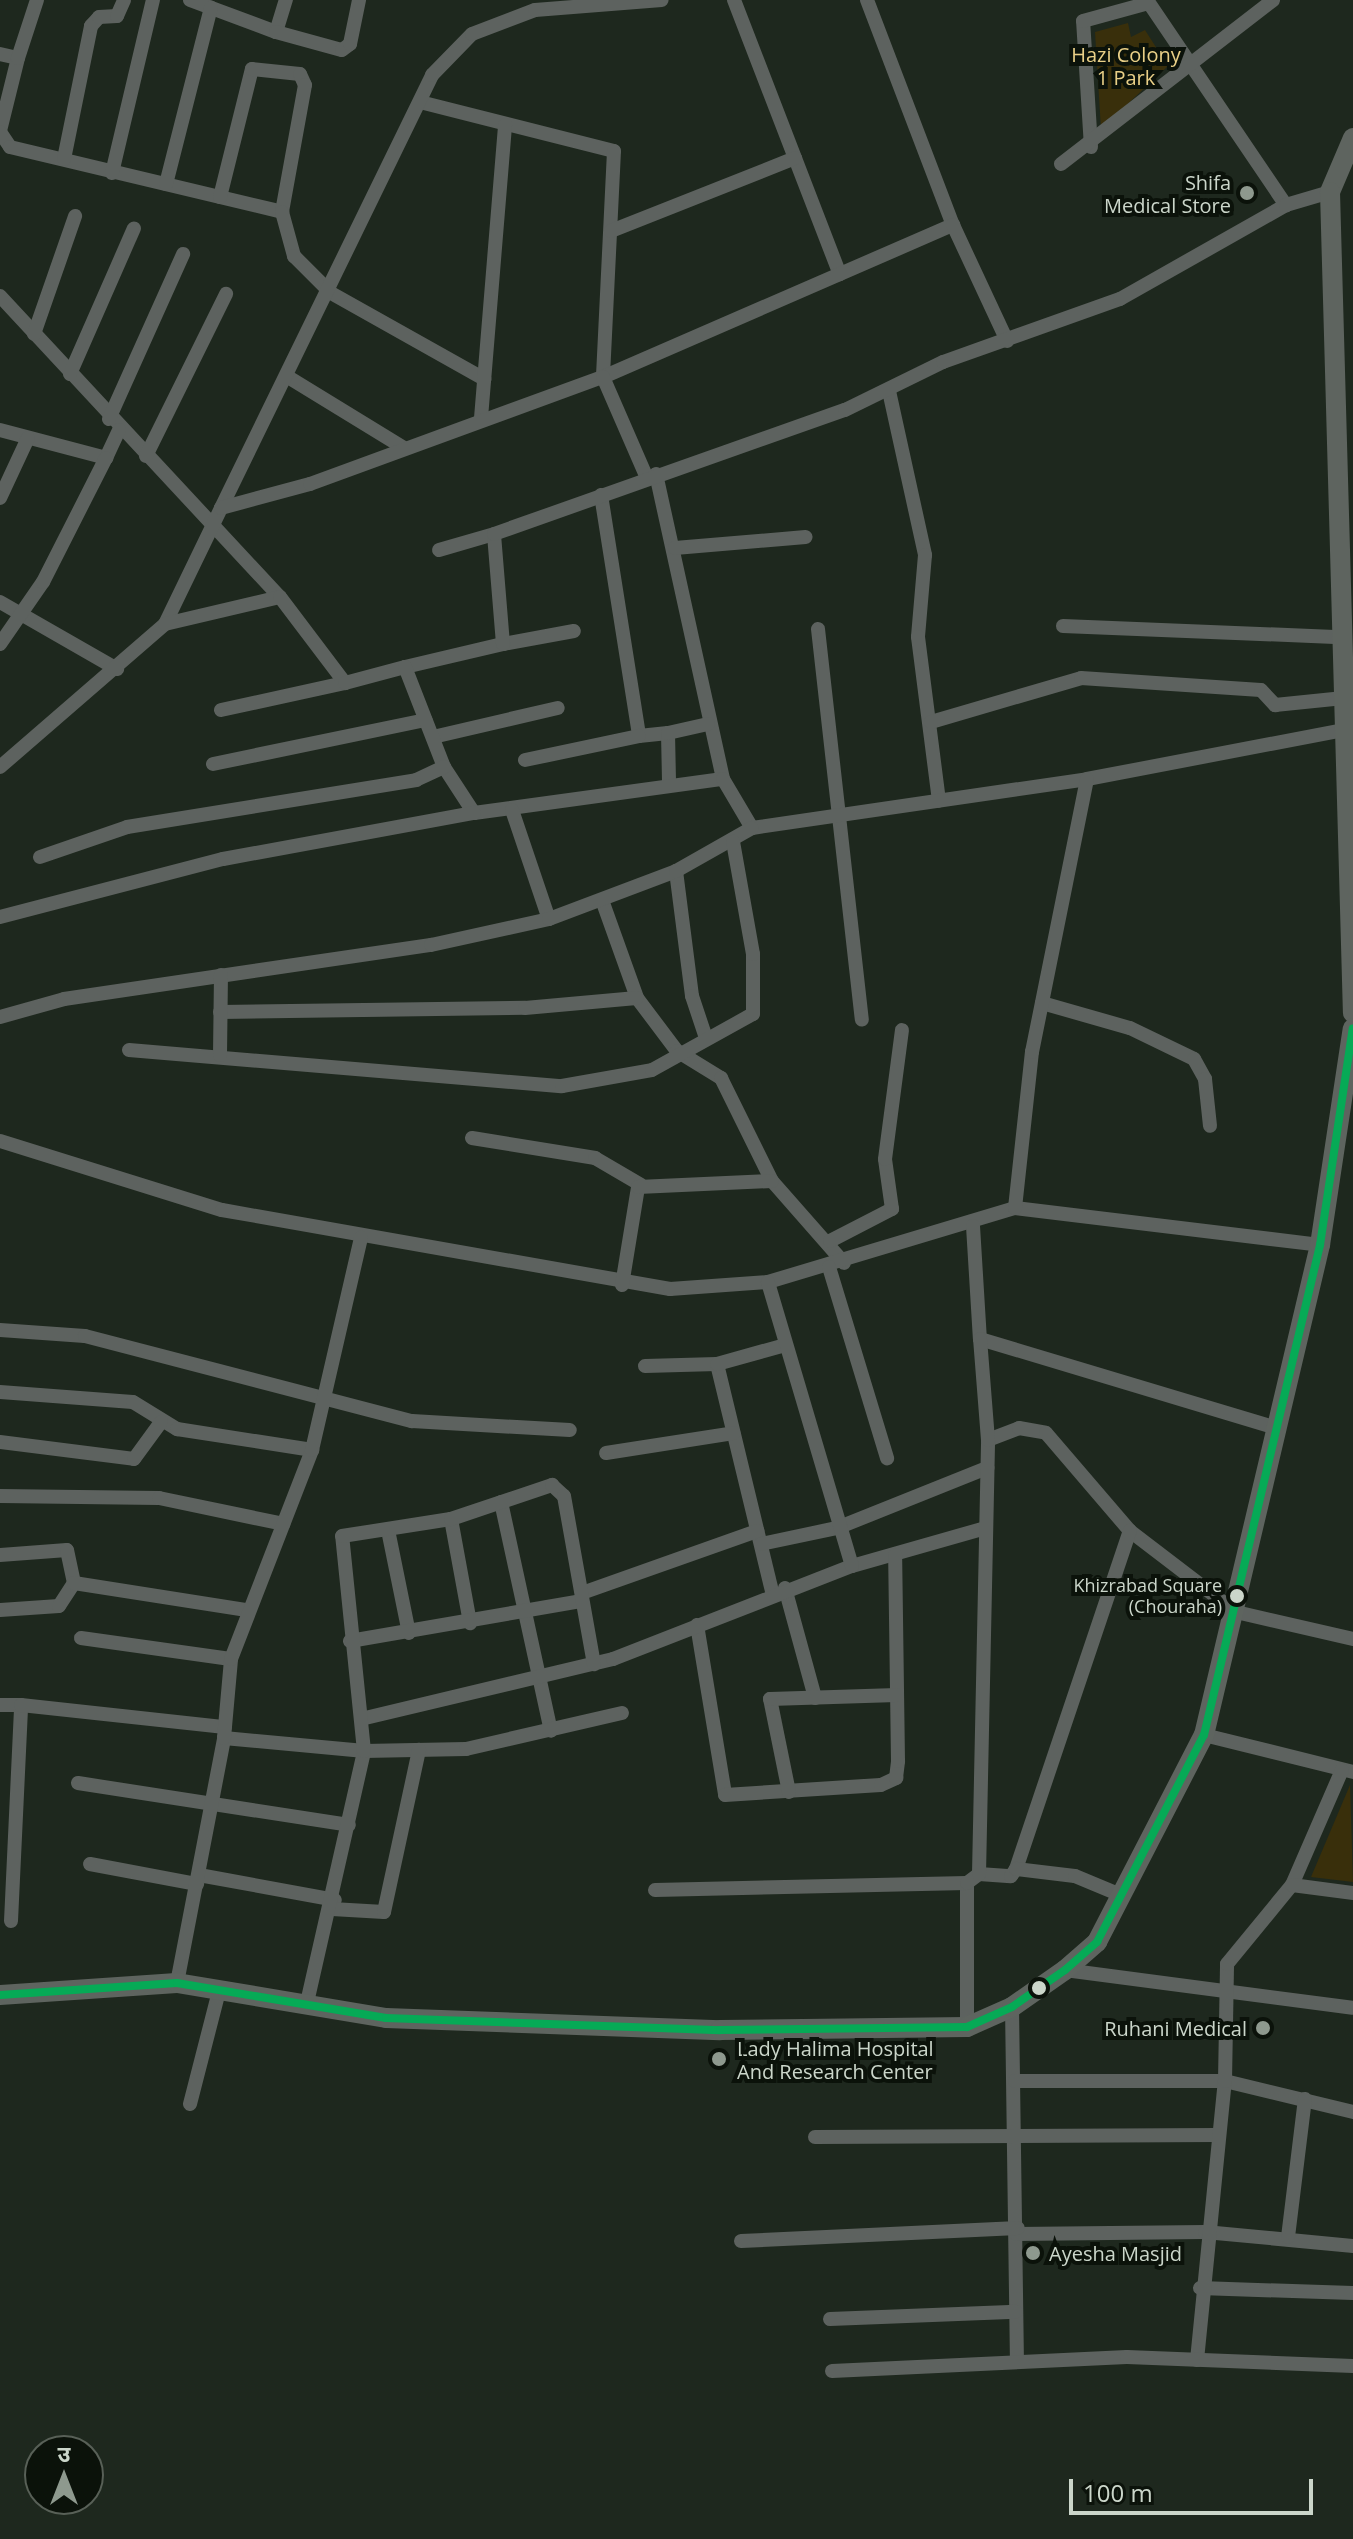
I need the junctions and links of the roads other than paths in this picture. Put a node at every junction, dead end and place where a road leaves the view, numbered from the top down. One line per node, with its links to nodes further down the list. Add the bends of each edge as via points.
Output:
1 (37, 0): 15 (street)
2 (124, 0): 23 (street, via 117,16 99,17 91,26)
3 (153, 0): 25 (street)
4 (190, 0): 12 (street)
5 (286, 0): 13 (street)
6 (359, 0): 13 (street, via 342,50)
7 (662, 0): 17 (street, via 535,10 472,34 432,75)
8 (734, 0): 22 (street)
9 (867, 0): 33 (street)
10 (1273, 0): 16 (street)
11 (1148, 2): 16 (street); 21 (street, via 1083,21)
12 (222, 7): 13 (street); 27 (street)
13 (276, 32)
14 (0, 54): 15 (street)
15 (18, 58): 19 (street)
16 (1194, 64): 21 (street); 30 (street)
17 (420, 102): 18 (street); 38 (street)
18 (505, 125): 35 (street, via 610,145); 46 (street)
19 (0, 132): 23 (street, via 10,147)
20 (1353, 138): 28 (main road)
21 (1091, 147): 24 (street)
22 (795, 158): 35 (street); 37 (street)
23 (64, 159): 25 (street)
24 (1061, 164)
25 (112, 173): 27 (street)
26 (1353, 180): 28 (main road)
27 (166, 184): 29 (street)
28 (1330, 192): 30 (street); 64 (main road)
29 (220, 197): 31 (street); 31 (street, via 252,69 300,74 305,85)
30 (1286, 205): 42 (street, via 1120,299)
31 (282, 212): 38 (street, via 294,256)
32 (75, 216): 41 (street)
33 (953, 225): 37 (street); 42 (street)
34 (134, 228): 43 (street)
35 (611, 231): 45 (street)
36 (183, 254): 49 (street)
37 (840, 274): 45 (street)
38 (331, 293): 44 (street); 46 (street)
39 (226, 294): 53 (street)
40 (0, 296): 41 (street)
41 (34, 334): 43 (street)
42 (1007, 341): 47 (street)
43 (70, 374): 49 (street)
44 (288, 377): 52 (street); 58 (street)
45 (603, 377): 48 (street); 55 (street)
46 (484, 379): 48 (street)
47 (889, 391): 55 (street); 82 (street, via 923,541 918,637)
48 (481, 418): 52 (street)
49 (114, 425): 53 (street); 54 (street)
50 (0, 430): 51 (street)
51 (28, 438): 54 (street); 57 (street)
52 (404, 448): 58 (street)
53 (146, 456): 59 (street)
54 (106, 458): 67 (street)
55 (651, 475): 56 (street); 62 (street)
56 (601, 495): 60 (street); 86 (street)
57 (0, 498)
58 (221, 508): 59 (street)
59 (212, 521): 65 (street); 68 (street)
60 (494, 534): 63 (street); 74 (street)
61 (806, 537): 62 (street)
62 (675, 548): 83 (street)
63 (439, 550)
64 (1345, 566): 72 (main road)
65 (280, 597): 68 (street); 77 (street)
66 (0, 602): 67 (street)
67 (23, 615): 73 (street); 76 (street)
68 (165, 624): 76 (street)
69 (1063, 626): 72 (street)
70 (818, 629): 98 (street)
71 (574, 631): 74 (street)
72 (1341, 637): 78 (main road)
73 (0, 644)
74 (503, 644): 75 (street)
75 (405, 667): 77 (street); 81 (street)
76 (117, 669): 90 (street)
77 (345, 683): 80 (street)
78 (1347, 702): 82 (street, via 1275,705 1261,690 1081,678); 84 (main road)
79 (558, 708): 87 (street)
80 (221, 710)
81 (426, 720): 87 (street); 89 (street)
82 (931, 722): 95 (street)
83 (708, 724): 85 (street); 92 (street)
84 (1344, 730): 93 (street); 110 (main road)
85 (668, 733): 86 (street); 94 (street)
86 (639, 736): 88 (street)
87 (433, 737): 91 (street)
88 (525, 760)
89 (213, 764)
90 (0, 767)
91 (444, 767): 97 (street); 101 (street, via 416,780 127,827)
92 (723, 779): 94 (street); 99 (street)
93 (1087, 779): 95 (street); 108 (street)
94 (669, 781): 96 (street)
95 (939, 801): 98 (street)
96 (512, 810): 97 (street); 105 (street)
97 (474, 813): 104 (street, via 223,859)
98 (843, 816): 99 (street); 112 (street)
99 (752, 828): 100 (street)
100 (733, 842): 102 (street); 115 (street, via 758,999 753,1014)
101 (40, 857)
102 (676, 871): 103 (street); 115 (street, via 692,996)
103 (602, 900): 105 (street); 107 (street)
104 (0, 917)
105 (549, 919): 106 (street)
106 (221, 975): 109 (street); 111 (street, via 64,999)
107 (637, 998): 109 (street, via 525,1008); 117 (street)
108 (1042, 1003): 119 (street, via 1130,1028 1194,1059 1205,1079); 124 (street)
109 (220, 1012): 118 (street)
110 (1353, 1013)
111 (0, 1017)
112 (862, 1020)
113 (1353, 1028): 128 (main road)
114 (902, 1030): 127 (street, via 885,1159 892,1209)
115 (706, 1038): 117 (street)
116 (129, 1050): 118 (street)
117 (677, 1051): 118 (street, via 652,1070 562,1086); 122 (street, via 721,1078)
118 (220, 1055)
119 (1210, 1126)
120 (472, 1138): 123 (street, via 595,1158)
121 (0, 1141): 126 (street, via 222,1210)
122 (772, 1181): 123 (street); 127 (street)
123 (641, 1185): 131 (street, via 631,1195)
124 (1015, 1208): 125 (street); 128 (street)
125 (973, 1226): 129 (street); 133 (street)
126 (361, 1238): 131 (street); 138 (street)
127 (830, 1241): 129 (street)
128 (1320, 1245): 140 (main road)
129 (837, 1265): 130 (street); 147 (street)
130 (768, 1282): 131 (street); 134 (street)
131 (622, 1285)
132 (0, 1330): 138 (street, via 85,1336)
133 (980, 1339): 140 (street); 143 (street)
134 (785, 1345): 135 (street); 153 (street)
135 (717, 1364): 136 (street); 142 (street)
136 (645, 1366)
137 (0, 1392): 139 (street, via 133,1402)
138 (326, 1403): 141 (street, via 476,1430); 145 (street)
139 (161, 1422): 144 (street, via 150,1446 134,1459); 145 (street)
140 (1273, 1427): 167 (main road)
141 (570, 1430)
142 (733, 1433): 146 (street); 157 (street)
143 (988, 1440): 148 (street); 156 (street, via 1019,1428 1046,1433)
144 (0, 1442)
145 (312, 1450): 152 (street)
146 (606, 1453)
147 (887, 1458)
148 (987, 1468): 153 (street); 154 (street)
149 (0, 1496): 152 (street, via 159,1498)
150 (501, 1502): 151 (street); 163 (street, via 546,1485 564,1496); 166 (street)
151 (451, 1519): 155 (street); 168 (street)
152 (283, 1524): 165 (street)
153 (837, 1528): 157 (street); 160 (street)
154 (985, 1528): 159 (street); 195 (street)
155 (388, 1530): 170 (street); 173 (street, via 342,1536)
156 (1130, 1531): 167 (street); 194 (street)
157 (759, 1537): 162 (street); 163 (street)
158 (0, 1555): 161 (street, via 67,1550)
159 (895, 1555): 160 (street); 177 (street)
160 (852, 1566): 162 (street)
161 (74, 1583): 164 (street, via 59,1606); 165 (street)
162 (778, 1590): 169 (street); 178 (street)
163 (582, 1597): 166 (street); 175 (street)
164 (0, 1610)
165 (247, 1610): 174 (street)
166 (527, 1612): 168 (street); 176 (street)
167 (1236, 1612): 172 (street); 185 (main road)
168 (470, 1623): 170 (street)
169 (697, 1625): 175 (street); 190 (street, via 722,1791)
170 (409, 1633): 173 (street)
171 (81, 1638): 174 (street)
172 (1353, 1639)
173 (350, 1641): 182 (street)
174 (231, 1659): 184 (street)
175 (594, 1664): 176 (street)
176 (538, 1679): 182 (street); 183 (street)
177 (897, 1695): 178 (street); 190 (street, via 896,1778)
178 (815, 1698): 190 (street, via 767,1702)
179 (0, 1705): 180 (street)
180 (21, 1705): 184 (street); 202 (street)
181 (622, 1713): 183 (street)
182 (361, 1719): 187 (street)
183 (551, 1731): 186 (street)
184 (224, 1732): 187 (street); 191 (street)
185 (1204, 1735): 188 (street); 200 (main road)
186 (419, 1750): 187 (street); 201 (street, via 384,1912)
187 (364, 1751): 192 (street)
188 (1348, 1771): 197 (street)
189 (78, 1783): 191 (street)
190 (789, 1792)
191 (211, 1804): 192 (street); 196 (street)
192 (349, 1825): 201 (street)
193 (90, 1864): 196 (street)
194 (1016, 1869): 195 (street, via 1011,1876); 200 (street, via 1075,1876)
195 (973, 1878): 198 (street); 211 (street)
196 (198, 1880): 201 (street); 204 (street)
197 (1292, 1885): 199 (street); 205 (street, via 1227,1964)
198 (655, 1890)
199 (1353, 1893)
200 (1123, 1896): 203 (main road, via 1097,1942)
201 (334, 1904): 208 (street)
202 (11, 1921)
203 (1065, 1970): 205 (street); 209 (main road)
204 (177, 1983): 206 (main road); 207 (main road)
205 (1228, 1988): 210 (street); 213 (street)
206 (219, 1991): 208 (main road); 215 (street)
207 (0, 1995)
208 (306, 2007): 211 (main road, via 411,2019 720,2030)
209 (1012, 2007): 211 (main road); 212 (street)
210 (1353, 2008)
211 (967, 2027)
212 (1015, 2081): 213 (street); 217 (street)
213 (1225, 2081): 214 (street); 218 (street)
214 (1305, 2099): 216 (street); 222 (street)
215 (190, 2104)
216 (1353, 2112)
217 (1016, 2134): 218 (street); 219 (street); 220 (street)
218 (1217, 2135): 221 (street)
219 (815, 2137)
220 (1017, 2231): 221 (street); 223 (street); 227 (street)
221 (1205, 2232): 222 (street); 225 (street)
222 (1288, 2237): 224 (street)
223 (741, 2241)
224 (1353, 2246)
225 (1200, 2288): 226 (street); 229 (street)
226 (1353, 2293)
227 (1016, 2312): 228 (street); 230 (street)
228 (830, 2319)
229 (1197, 2360): 230 (street); 231 (street)
230 (1017, 2361): 232 (street)
231 (1353, 2366)
232 (832, 2371)

